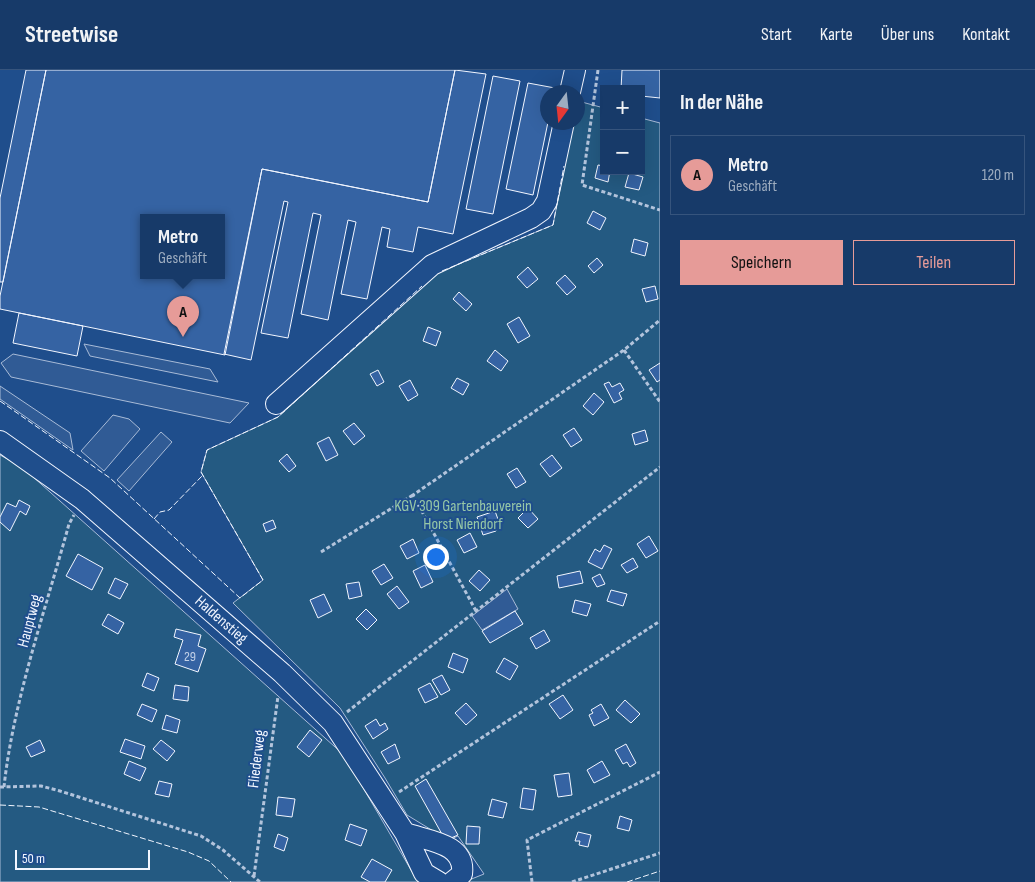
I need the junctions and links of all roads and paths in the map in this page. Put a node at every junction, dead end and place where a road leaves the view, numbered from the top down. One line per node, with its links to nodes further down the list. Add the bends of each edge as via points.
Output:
1 (575, 70): 3 (street)
2 (598, 70): 5 (path, via 582,186)
3 (572, 85)
4 (562, 130): 9 (street, via 547,201 540,211 432,265)
5 (660, 210)
6 (660, 320): 7 (path)
7 (624, 350): 8 (path); 12 (path)
8 (660, 402)
9 (276, 404)
10 (0, 441): 13 (street, Haldenstieg)
11 (660, 467): 15 (path)
12 (413, 495): 14 (path); 15 (path)
13 (82, 499): 17 (street, Haldenstieg); 20 (path, Hauptweg, via 69,524 24,688)
14 (321, 552)
15 (476, 611): 18 (path)
16 (660, 621): 21 (path)
17 (282, 673): 18 (street, Haldenstieg); 24 (path, Fliederweg)
18 (333, 723): 21 (street, Haldenstieg)
19 (660, 772): 28 (path, via 526,840)
20 (2, 787): 24 (path, via 41,786 76,794 201,836)
21 (385, 802): 22 (street, Haldenstieg)
22 (405, 833): 26 (street, Haldenstieg, via 424,873); 27 (street, via 459,854 462,874)
23 (660, 854): 29 (path)
24 (254, 876): 25 (path)
25 (260, 882)
26 (439, 882)
27 (452, 882)
28 (532, 882)
29 (572, 882)

